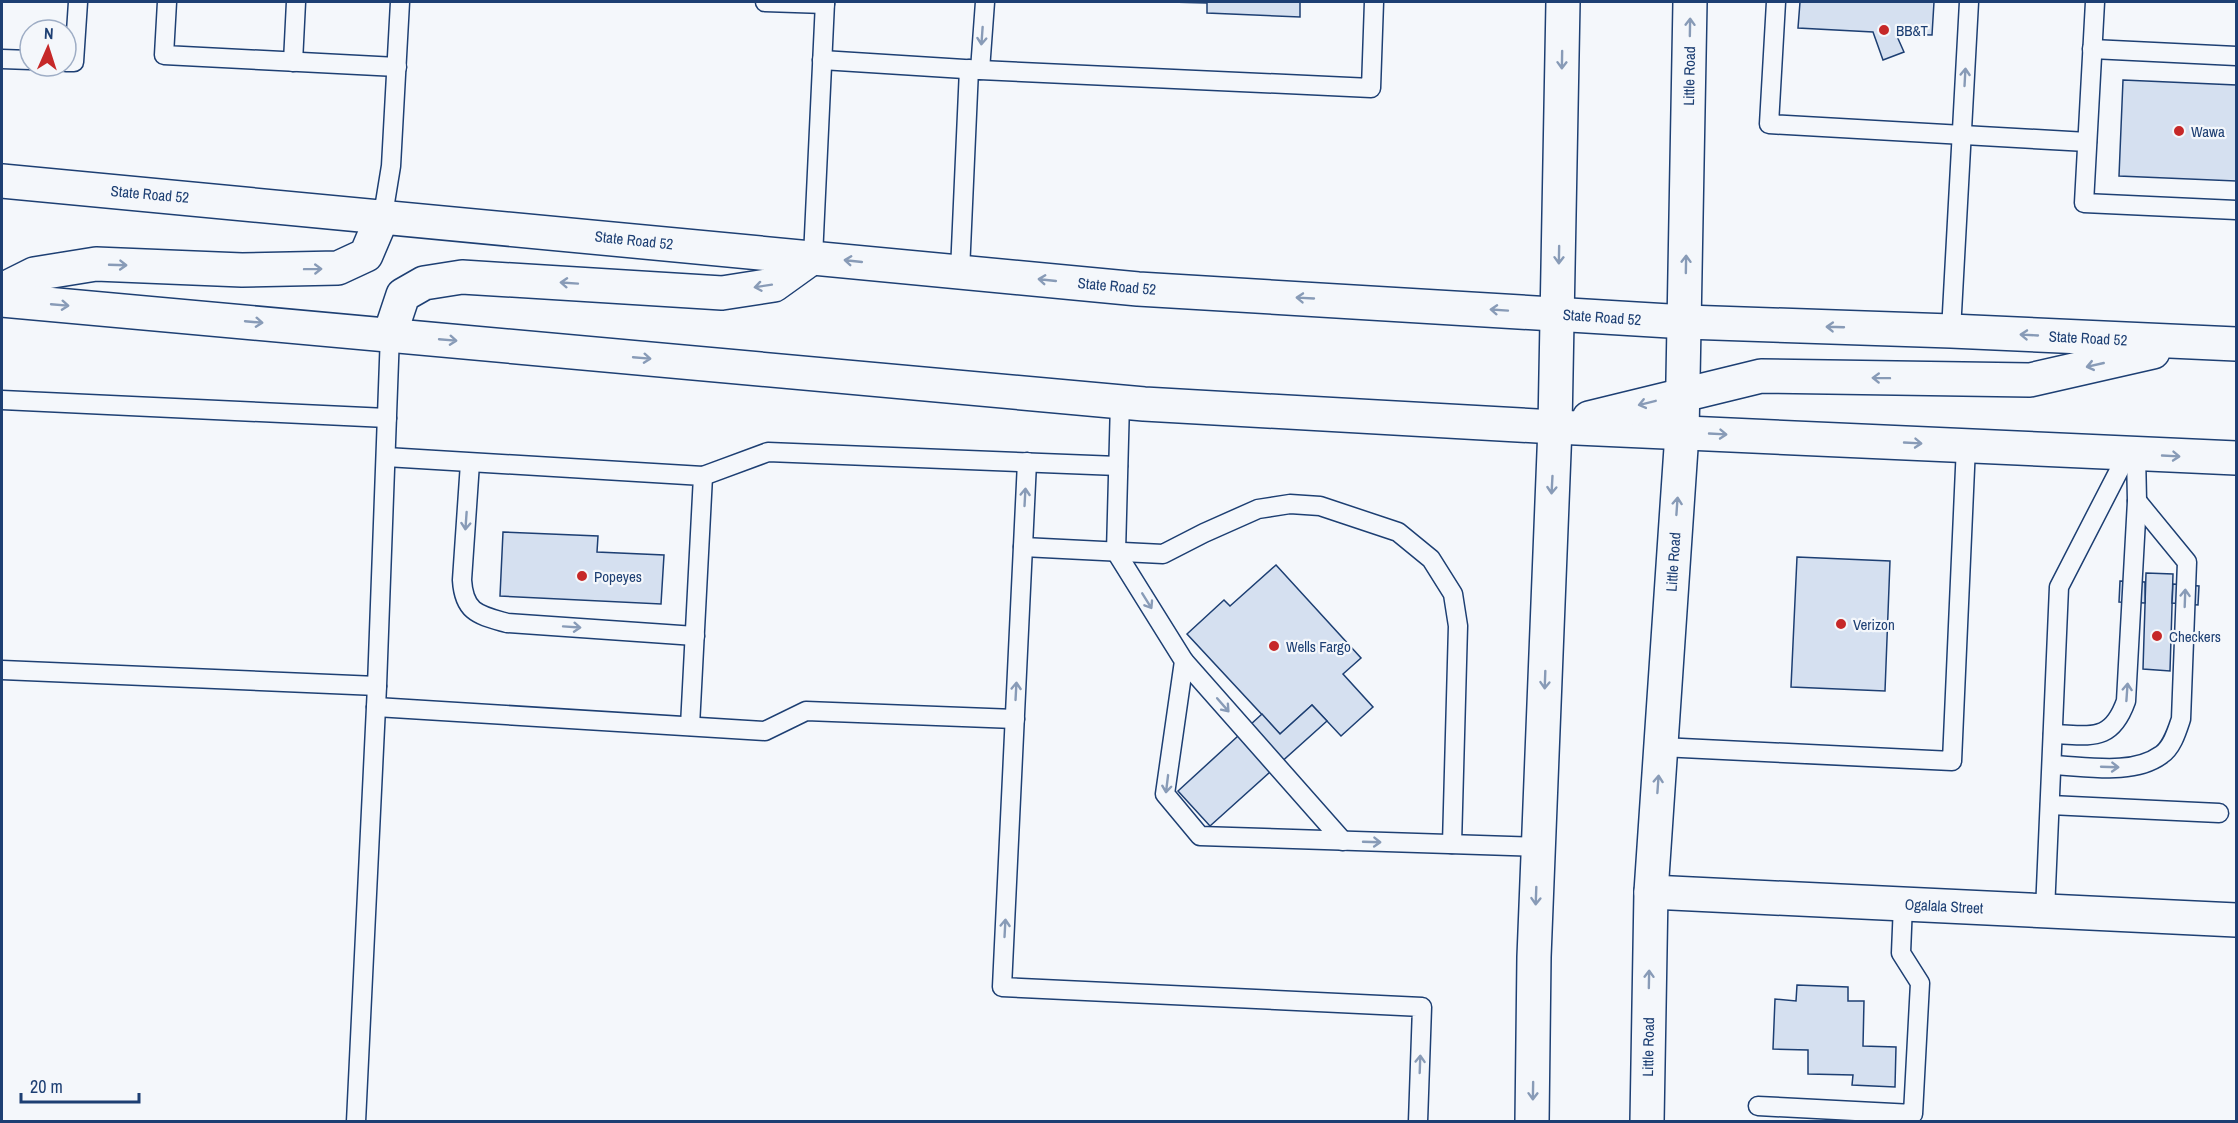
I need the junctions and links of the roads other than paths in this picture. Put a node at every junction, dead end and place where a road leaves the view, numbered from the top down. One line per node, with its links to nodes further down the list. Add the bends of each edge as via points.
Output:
1 (78, 2): 14 (lane)
2 (167, 2): 20 (lane, via 164,55)
3 (296, 2): 20 (lane)
4 (400, 2): 21 (lane)
5 (765, 2): 13 (lane)
6 (985, 2): 22 (lane, one-way to 22)
7 (1374, 2): 22 (lane, via 1371,88)
8 (1563, 2): 32 (main road, one-way to 32)
9 (1690, 2): 33 (main road, Little Road, one-way to 9)
10 (1776, 2): 23 (lane, via 1769,124)
11 (1969, 2): 23 (lane, one-way to 11)
12 (2095, 2): 15 (lane)
13 (825, 3): 19 (lane)
14 (77, 18)
15 (2092, 49): 16 (lane); 24 (lane)
16 (2236, 56)
17 (2, 59): 18 (lane)
18 (18, 60)
19 (822, 60): 22 (lane); 28 (lane)
20 (293, 62): 21 (lane)
21 (396, 68): 27 (lane, via 391,166)
22 (974, 69): 29 (lane)
23 (1962, 136): 24 (lane); 34 (lane)
24 (2087, 142): 26 (lane, via 2084,202)
25 (2, 181): 27 (main road, State Road 52)
26 (2236, 210)
27 (383, 215): 28 (main road, State Road 52); 30 (main road, one-way to 27, via 34,274 96,264 242,270 338,268 366,255)
28 (813, 257): 29 (main road, State Road 52, one-way to 28); 35 (main road, one-way to 35, via 774,285 722,293 462,277 424,283 403,295)
29 (960, 271): 32 (main road, State Road 52, one-way to 29, via 1138,288)
30 (2, 290)
31 (2, 300): 35 (main road, one-way to 35)
32 (1558, 314): 33 (main road, State Road 52); 42 (main road)
33 (1686, 322): 34 (main road, State Road 52, one-way to 33); 38 (main road, Little Road)
34 (1951, 331): 36 (main road, State Road 52, one-way to 34)
35 (390, 334): 40 (main road, one-way to 40); 41 (lane)
36 (2193, 342): 37 (main road, State Road 52); 38 (main road, one-way to 38, via 2030,380 1761,376)
37 (2236, 344)
38 (1683, 394): 42 (main road, one-way to 42); 43 (main road, Little Road)
39 (2, 400): 41 (lane)
40 (1120, 402): 42 (main road); 50 (lane)
41 (387, 418): 46 (lane)
42 (1555, 427): 43 (main road); 69 (main road, one-way to 69)
43 (1682, 433): 44 (main road, one-way to 44); 63 (main road, Little Road, one-way to 43)
44 (1966, 446): 45 (main road); 63 (lane, via 1952,761)
45 (2132, 453): 47 (main road, one-way to 47); 52 (lane); 62 (lane, via 2059,587)
46 (386, 457): 49 (lane); 58 (lane)
47 (2236, 459)
48 (1027, 462): 50 (lane); 51 (lane, via 768,452); 53 (lane, one-way to 48)
49 (470, 463): 51 (lane); 55 (lane, one-way to 55, via 462,580 469,607 483,617 507,623)
50 (1118, 466): 54 (lane)
51 (703, 476): 55 (lane)
52 (2137, 501): 62 (lane, one-way to 52, via 2097,735 2112,728 2121,716 2126,701); 64 (lane, one-way to 52, via 2123,768 2145,763 2163,755 2181,719 2187,562)
53 (1023, 547): 54 (lane); 60 (lane, one-way to 53)
54 (1116, 552): 56 (lane, one-way to 56); 68 (lane, via 1163,554 1258,509 1290,504 1320,506 1398,532 1431,559 1453,594 1458,626)
55 (695, 636): 61 (lane)
56 (1184, 661): 67 (lane, one-way to 67); 67 (lane, one-way to 67, via 1165,794 1200,836)
57 (2, 670): 58 (lane)
58 (377, 686): 59 (lane)
59 (376, 707): 61 (lane); 75 (lane)
60 (1015, 719): 61 (lane, via 806,711 765,731); 76 (lane, one-way to 60, via 1422,1007 1002,987)
61 (690, 726)
62 (2053, 734): 64 (lane)
63 (1660, 747): 70 (main road, Little Road, one-way to 63)
64 (2052, 765): 65 (lane)
65 (2050, 805): 66 (lane); 72 (lane)
66 (2219, 813)
67 (1342, 841): 68 (lane, one-way to 68)
68 (1452, 844): 69 (lane)
69 (1538, 847): 77 (main road, one-way to 77)
70 (1651, 892): 71 (main road, Ogalala Street); 78 (main road, Little Road, one-way to 70)
71 (1903, 904): 72 (main road, Ogalala Street); 74 (lane, via 1901,953 1920,983 1913,1114)
72 (2045, 911): 73 (main road, Ogalala Street)
73 (2236, 920)
74 (1758, 1106)
75 (356, 1122)
76 (1418, 1122)
77 (1532, 1122)
78 (1647, 1122)

